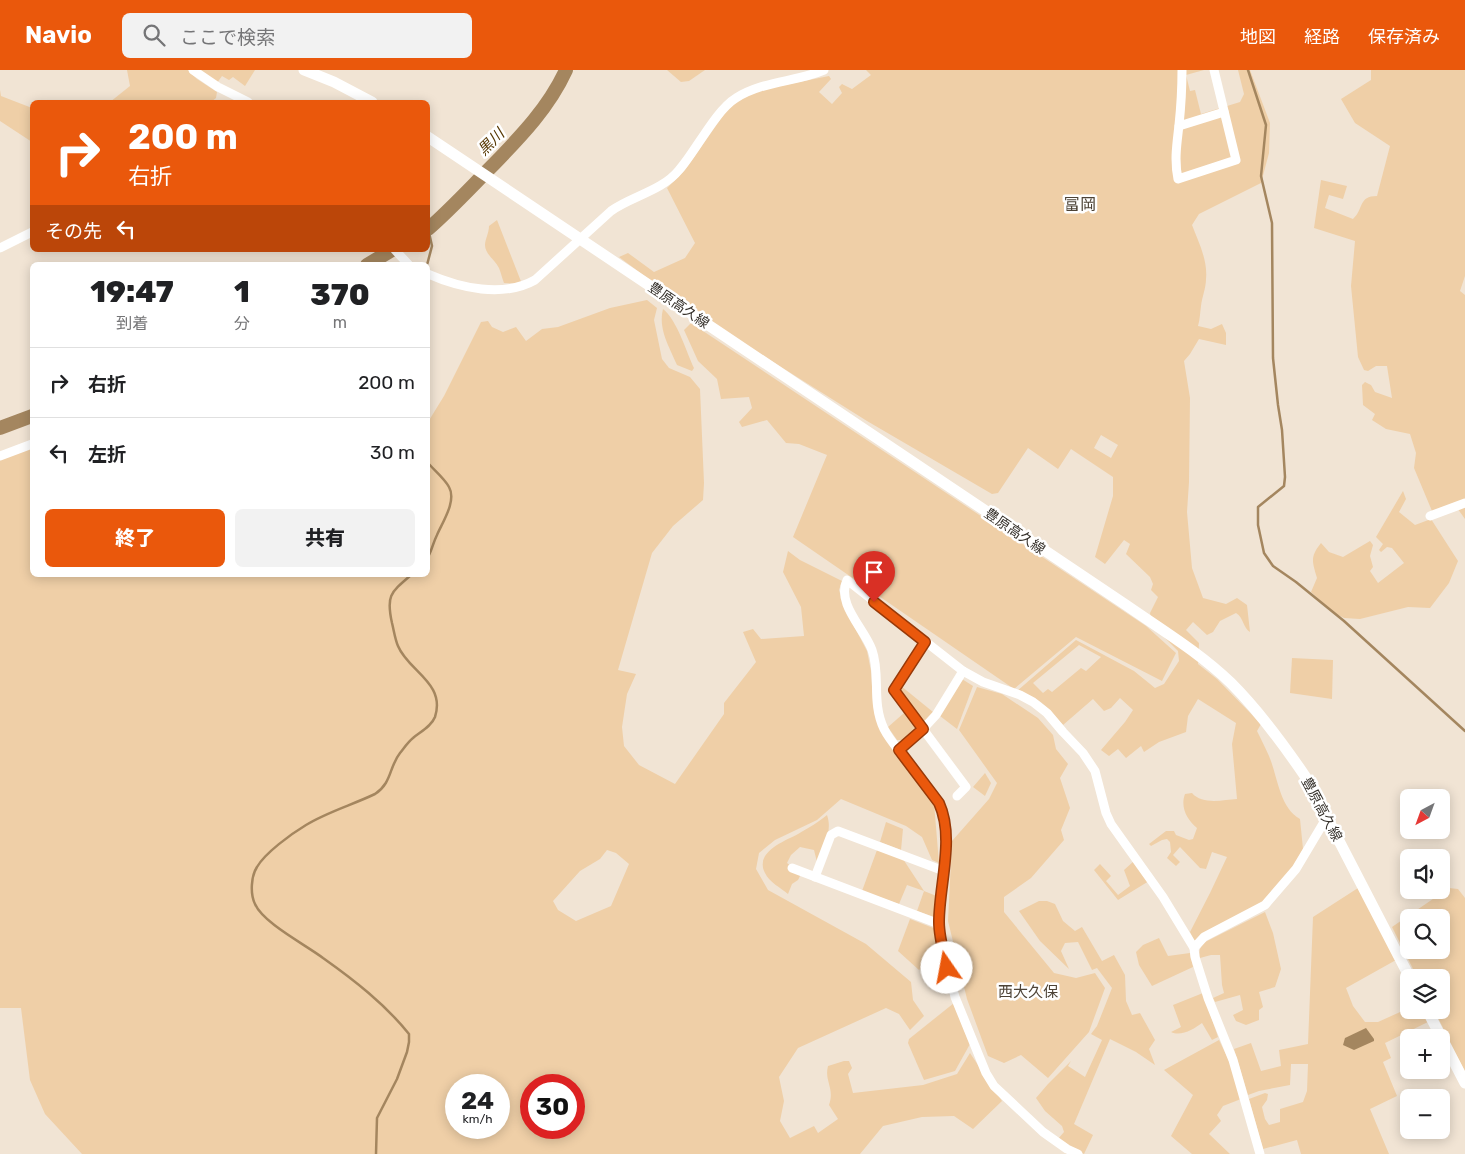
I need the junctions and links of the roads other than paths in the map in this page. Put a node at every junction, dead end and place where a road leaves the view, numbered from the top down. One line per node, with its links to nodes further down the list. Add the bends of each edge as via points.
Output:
1 (193, 70): 6 (street)
2 (304, 70): 7 (main road)
3 (824, 70): 12 (street, via 735,98 669,180 610,211)
4 (1182, 70): 9 (street)
5 (1214, 70): 8 (street)
6 (244, 100)
7 (368, 100)
8 (1224, 112): 9 (street); 9 (street, via 1236,160 1178,179)
9 (1179, 126)
10 (430, 137): 12 (main road, 豊原高久線)
11 (30, 233): 13 (street)
12 (580, 239): 16 (street, via 536,280 524,286 481,289); 26 (main road, 豊原高久線, via 1206,661 1253,707 1286,749)
13 (0, 248)
14 (397, 252): 15 (street)
15 (406, 262)
16 (430, 275)
17 (30, 445): 18 (street)
18 (0, 456)
19 (1465, 503): 20 (street)
20 (1430, 516)
21 (925, 642): 22 (street); 23 (street, via 894,690); 24 (street, via 847,580 844,587 850,611 873,652 876,702 883,728)
22 (963, 671): 23 (street, via 936,715); 31 (street, via 1034,702 1083,753 1096,774 1111,824 1163,897)
23 (923, 729): 24 (street); 25 (street, via 966,787)
24 (899, 750): 28 (street, via 942,810 946,844)
25 (957, 796)
26 (1327, 817): 31 (street, via 1296,869 1264,905 1204,937); 32 (main road, 豊原高久線)
27 (792, 868): 29 (street)
28 (944, 871): 29 (street, via 838,831 831,835); 30 (street)
29 (815, 877): 30 (street)
30 (939, 924): 35 (street, via 955,997 986,1073 1015,1107)
31 (1194, 948): 37 (street, via 1208,998 1233,1060)
32 (1405, 969)
33 (1432, 1019): 34 (main road)
34 (1465, 1083)
35 (1065, 1152): 36 (street)
36 (1078, 1154)
37 (1260, 1154)

